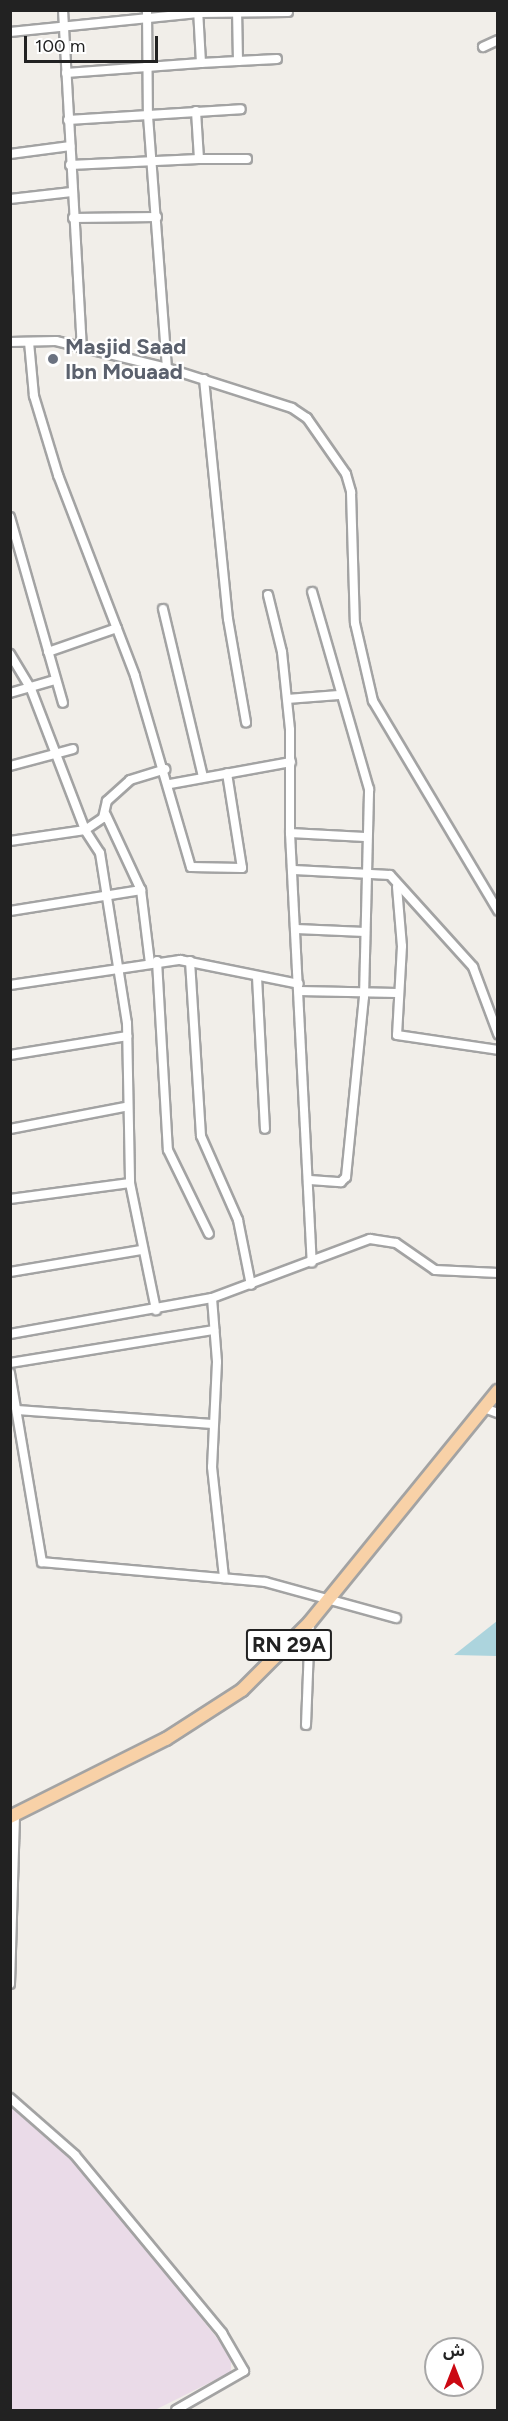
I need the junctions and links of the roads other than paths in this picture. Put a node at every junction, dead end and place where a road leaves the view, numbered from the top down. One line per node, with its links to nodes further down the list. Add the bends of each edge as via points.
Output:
1 (63, 10): 6 (street)
2 (237, 11): 3 (street); 4 (street); 11 (street)
3 (198, 12): 5 (street); 12 (street)
4 (288, 12)
5 (148, 14): 6 (street); 13 (street)
6 (63, 26): 7 (street); 14 (street)
7 (10, 32)
8 (498, 39): 9 (street)
9 (483, 47)
10 (277, 59): 11 (street)
11 (238, 61): 12 (street)
12 (201, 63): 13 (street)
13 (150, 68): 14 (street); 17 (street)
14 (66, 73): 18 (street)
15 (241, 109): 16 (street)
16 (196, 111): 17 (street); 21 (street)
17 (148, 116): 18 (street); 23 (street)
18 (69, 120): 19 (street)
19 (70, 146): 20 (street); 24 (street)
20 (10, 154)
21 (200, 159): 22 (street); 23 (street)
22 (247, 159)
23 (153, 160): 24 (street); 28 (street)
24 (70, 165): 25 (street)
25 (72, 192): 26 (street); 27 (street)
26 (10, 199)
27 (73, 218): 28 (street); 31 (street)
28 (157, 218): 32 (street)
29 (10, 342): 30 (street)
30 (29, 342): 31 (street); 39 (street, via 34,396 55,464)
31 (82, 347): 32 (street)
32 (167, 368): 33 (street)
33 (204, 379): 48 (street, via 228,619); 68 (street, via 292,408 307,418 346,474 351,492 355,623 373,701)
34 (10, 517): 35 (street)
35 (13, 533): 40 (street)
36 (312, 592): 45 (street)
37 (268, 595): 46 (street)
38 (163, 609): 55 (street)
39 (117, 628): 40 (street); 53 (street)
40 (48, 652): 42 (street)
41 (10, 654): 43 (street)
42 (55, 680): 43 (street); 47 (street)
43 (31, 689): 44 (street); 50 (street)
44 (10, 693)
45 (339, 695): 46 (street); 60 (street, via 368,781)
46 (287, 699): 51 (street)
47 (63, 704)
48 (246, 723)
49 (73, 749): 50 (street)
50 (59, 755): 52 (street); 58 (street)
51 (291, 762): 54 (street); 59 (street)
52 (10, 766)
53 (165, 769): 56 (street); 57 (street, via 130,780 107,801)
54 (227, 773): 55 (street); 56 (street, via 240,870 189,865)
55 (204, 777): 56 (street)
56 (170, 784)
57 (106, 815): 58 (street); 65 (street)
58 (85, 830): 61 (street); 66 (street, via 99,852)
59 (290, 833): 60 (street); 62 (street)
60 (365, 837): 63 (street)
61 (10, 841)
62 (294, 870): 63 (street); 69 (street)
63 (366, 870): 64 (street, via 384,872); 70 (street)
64 (397, 885): 78 (street, via 402,946); 79 (street, via 473,968)
65 (141, 890): 66 (street); 72 (street)
66 (108, 893): 67 (street); 73 (street)
67 (10, 911)
68 (498, 911)
69 (296, 928): 70 (street); 76 (street)
70 (365, 932): 77 (street)
71 (190, 961): 72 (street); 74 (street); 94 (street, via 201,1136 238,1220)
72 (153, 962): 73 (street); 89 (street, via 168,1150)
73 (121, 967): 75 (street); 80 (street)
74 (257, 977): 76 (street); 84 (street)
75 (10, 985)
76 (299, 987): 77 (street); 86 (street)
77 (364, 992): 78 (street); 86 (street, via 346,1177 341,1182)
78 (397, 993): 81 (street, via 397,1035)
79 (498, 1034)
80 (127, 1036): 82 (street); 83 (street)
81 (498, 1050)
82 (10, 1055)
83 (124, 1107): 85 (street); 87 (street)
84 (265, 1129)
85 (10, 1130)
86 (310, 1180): 91 (street)
87 (130, 1183): 88 (street); 90 (street)
88 (10, 1199)
89 (209, 1234)
90 (141, 1250): 92 (street); 96 (street)
91 (312, 1262): 93 (street, via 378,1239 396,1243 435,1270); 94 (street)
92 (10, 1272)
93 (498, 1273)
94 (251, 1285): 95 (street)
95 (212, 1298): 96 (street); 97 (street)
96 (156, 1310): 98 (street)
97 (214, 1330): 99 (street); 105 (street)
98 (10, 1334)
99 (10, 1363)
100 (10, 1373): 103 (street)
101 (498, 1391): 102 (main road, RN 29A)
102 (484, 1408): 104 (street); 107 (main road, RN 29A)
103 (17, 1410): 105 (street); 106 (street, via 42,1562)
104 (498, 1413)
105 (212, 1424): 106 (street)
106 (224, 1578): 107 (street)
107 (330, 1597): 108 (street); 109 (main road, RN 29A)
108 (396, 1618)
109 (310, 1622): 110 (street); 111 (main road, RN 29A, via 242,1690 204,1716)
110 (306, 1725)
111 (13, 1816): 112 (street)
112 (10, 1984)
113 (10, 2098): 114 (street, via 75,2155 222,2333 244,2371)
114 (176, 2410)

